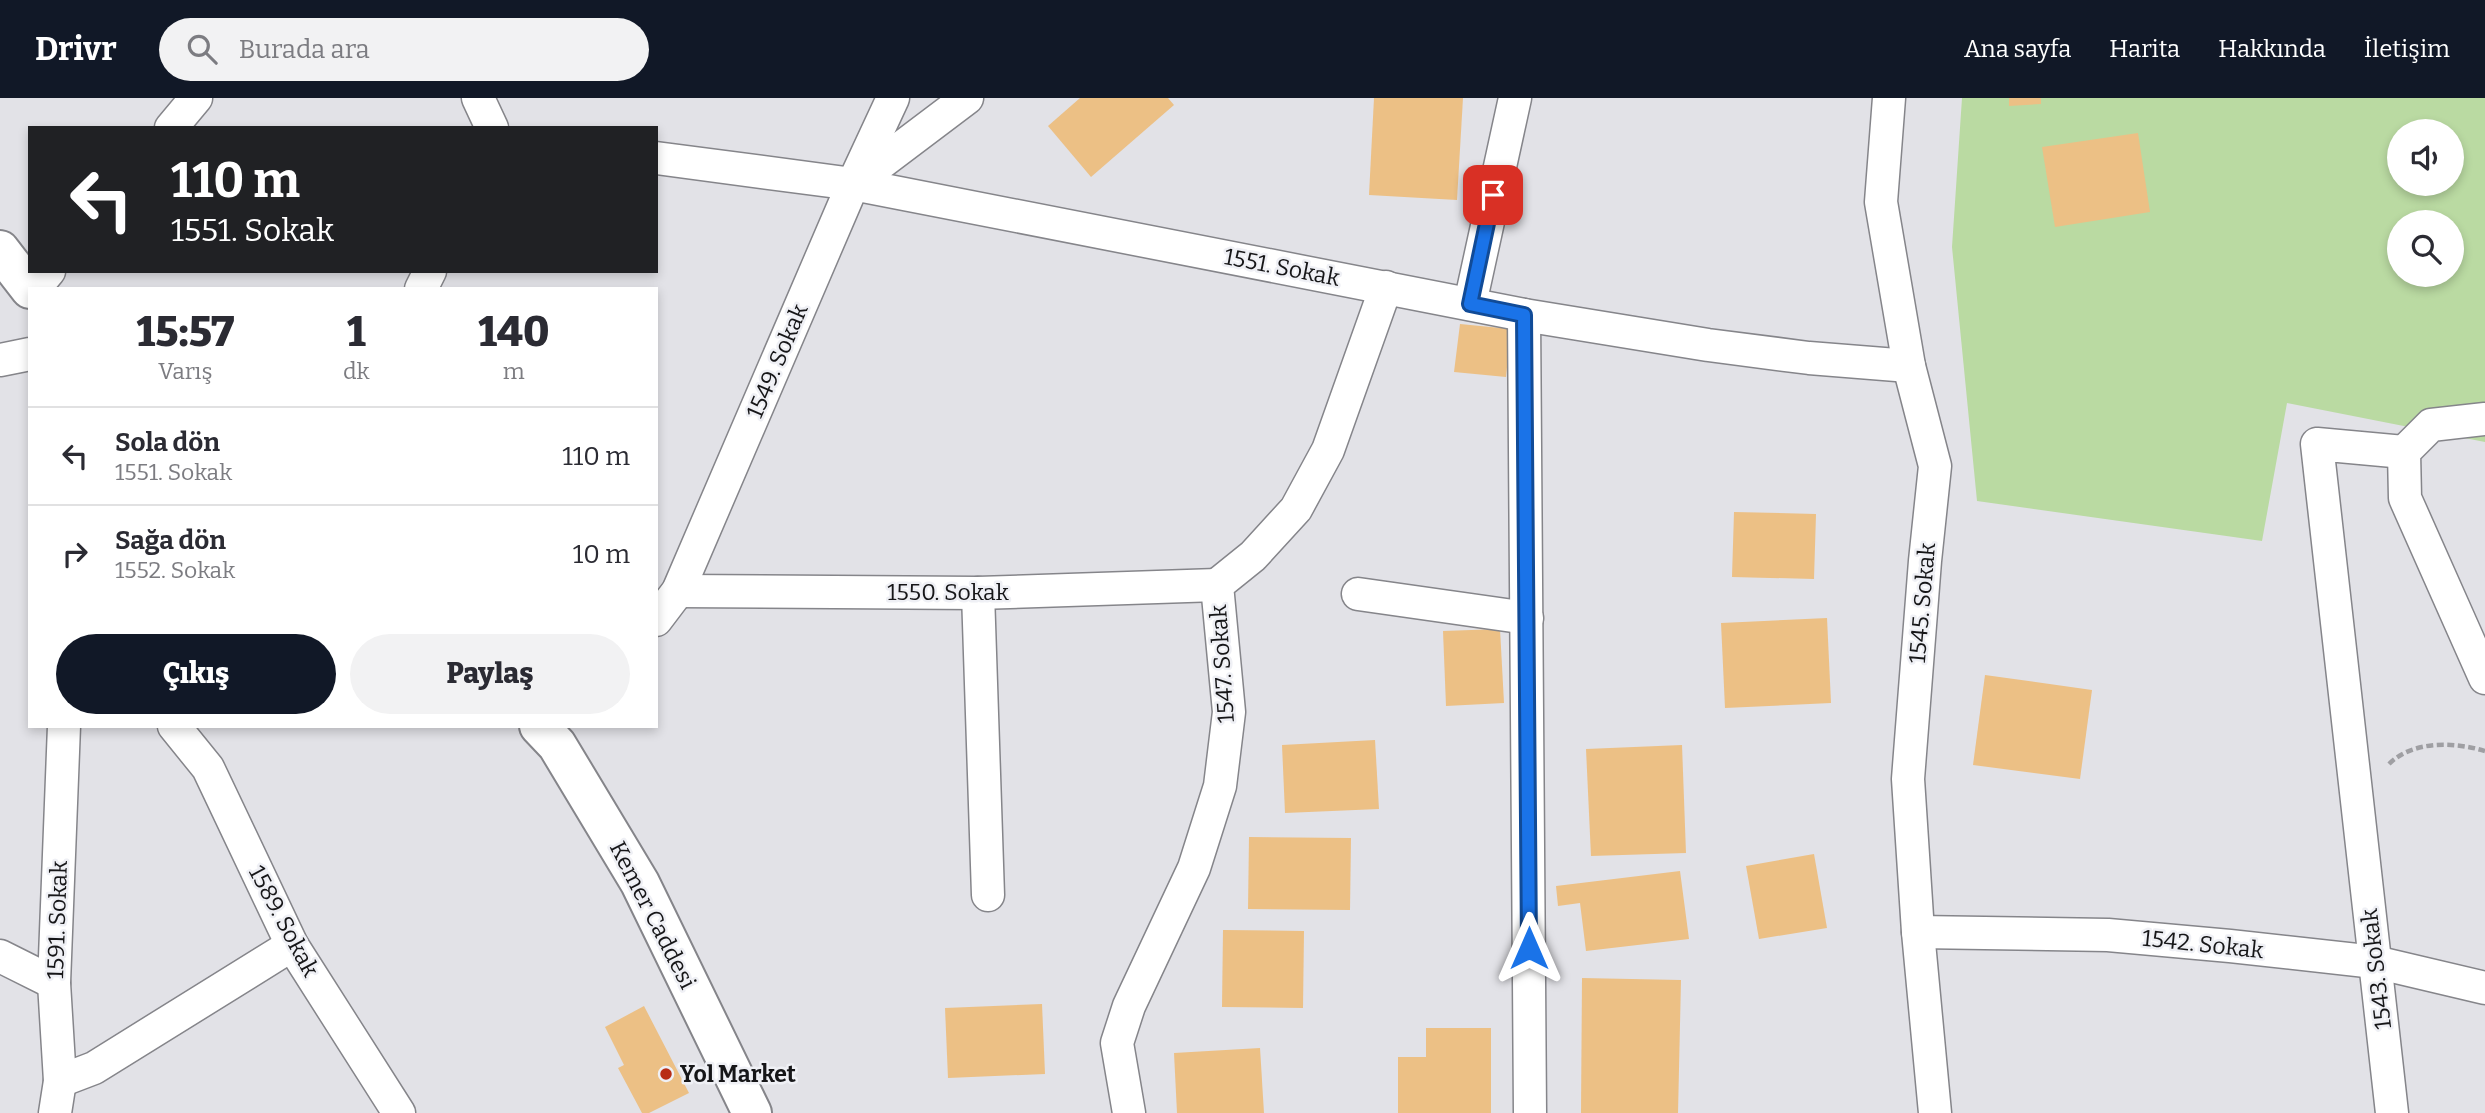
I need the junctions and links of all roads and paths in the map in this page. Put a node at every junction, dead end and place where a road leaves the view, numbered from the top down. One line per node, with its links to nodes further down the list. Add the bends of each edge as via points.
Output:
1 (196, 98): 7 (street)
2 (478, 98): 8 (street)
3 (893, 98): 10 (street, 1549. Sokak)
4 (967, 98): 10 (street)
5 (1515, 98): 16 (street)
6 (1889, 98): 20 (street, 1545. Sokak, via 1881,202)
7 (173, 126)
8 (491, 126)
9 (658, 158): 10 (street, 1551. Sokak)
10 (853, 184): 15 (street, 1551. Sokak); 24 (street, 1549. Sokak)
11 (0, 250): 13 (street)
12 (47, 273): 14 (street)
13 (30, 287)
14 (34, 287)
15 (1386, 287): 16 (street, 1551. Sokak); 23 (street, 1547. Sokak, via 1328,450 1296,509 1253,556)
16 (1470, 304): 17 (street, 1551. Sokak)
17 (1524, 315): 20 (street, 1551. Sokak, via 1797,356); 28 (street)
18 (28, 354): 19 (street)
19 (0, 360)
20 (1909, 366): 36 (street, 1545. Sokak, via 1935,466 1909,779)
21 (2485, 419): 22 (street, via 2431,425)
22 (2404, 452): 29 (street, via 2405,498); 39 (street, 1543. Sokak, via 2317,444)
23 (1217, 585): 25 (street, 1550. Sokak); 46 (street, 1547. Sokak, via 1229,712 1220,786 1194,868 1129,1006 1117,1043)
24 (678, 591): 25 (street, 1550. Sokak); 27 (street, 1549. Sokak)
25 (978, 593): 35 (street)
26 (1358, 594): 28 (street)
27 (658, 617)
28 (1527, 618): 47 (street)
29 (2485, 678)
30 (64, 728): 40 (street, 1591. Sokak)
31 (176, 728): 37 (street, 1589. Sokak, via 208,768)
32 (556, 732): 45 (street, Kemer Caddesi, via 640,883)
33 (2485, 751): 34 (path, via 2445,744 2425,747 2395,757)
34 (2384, 769)
35 (988, 895)
36 (1918, 932): 39 (street, 1542. Sokak, via 2108,935); 48 (street, 1545. Sokak)
37 (292, 946): 42 (street, via 94,1068); 44 (street, 1589. Sokak)
38 (0, 956): 40 (street)
39 (2375, 962): 41 (street, 1542. Sokak); 49 (street, 1543. Sokak)
40 (54, 983): 42 (street, 1591. Sokak)
41 (2485, 988)
42 (60, 1081): 43 (street, 1591. Sokak)
43 (55, 1113)
44 (399, 1113)
45 (752, 1113)
46 (1129, 1113)
47 (1530, 1113)
48 (1936, 1113)
49 (2392, 1113)

